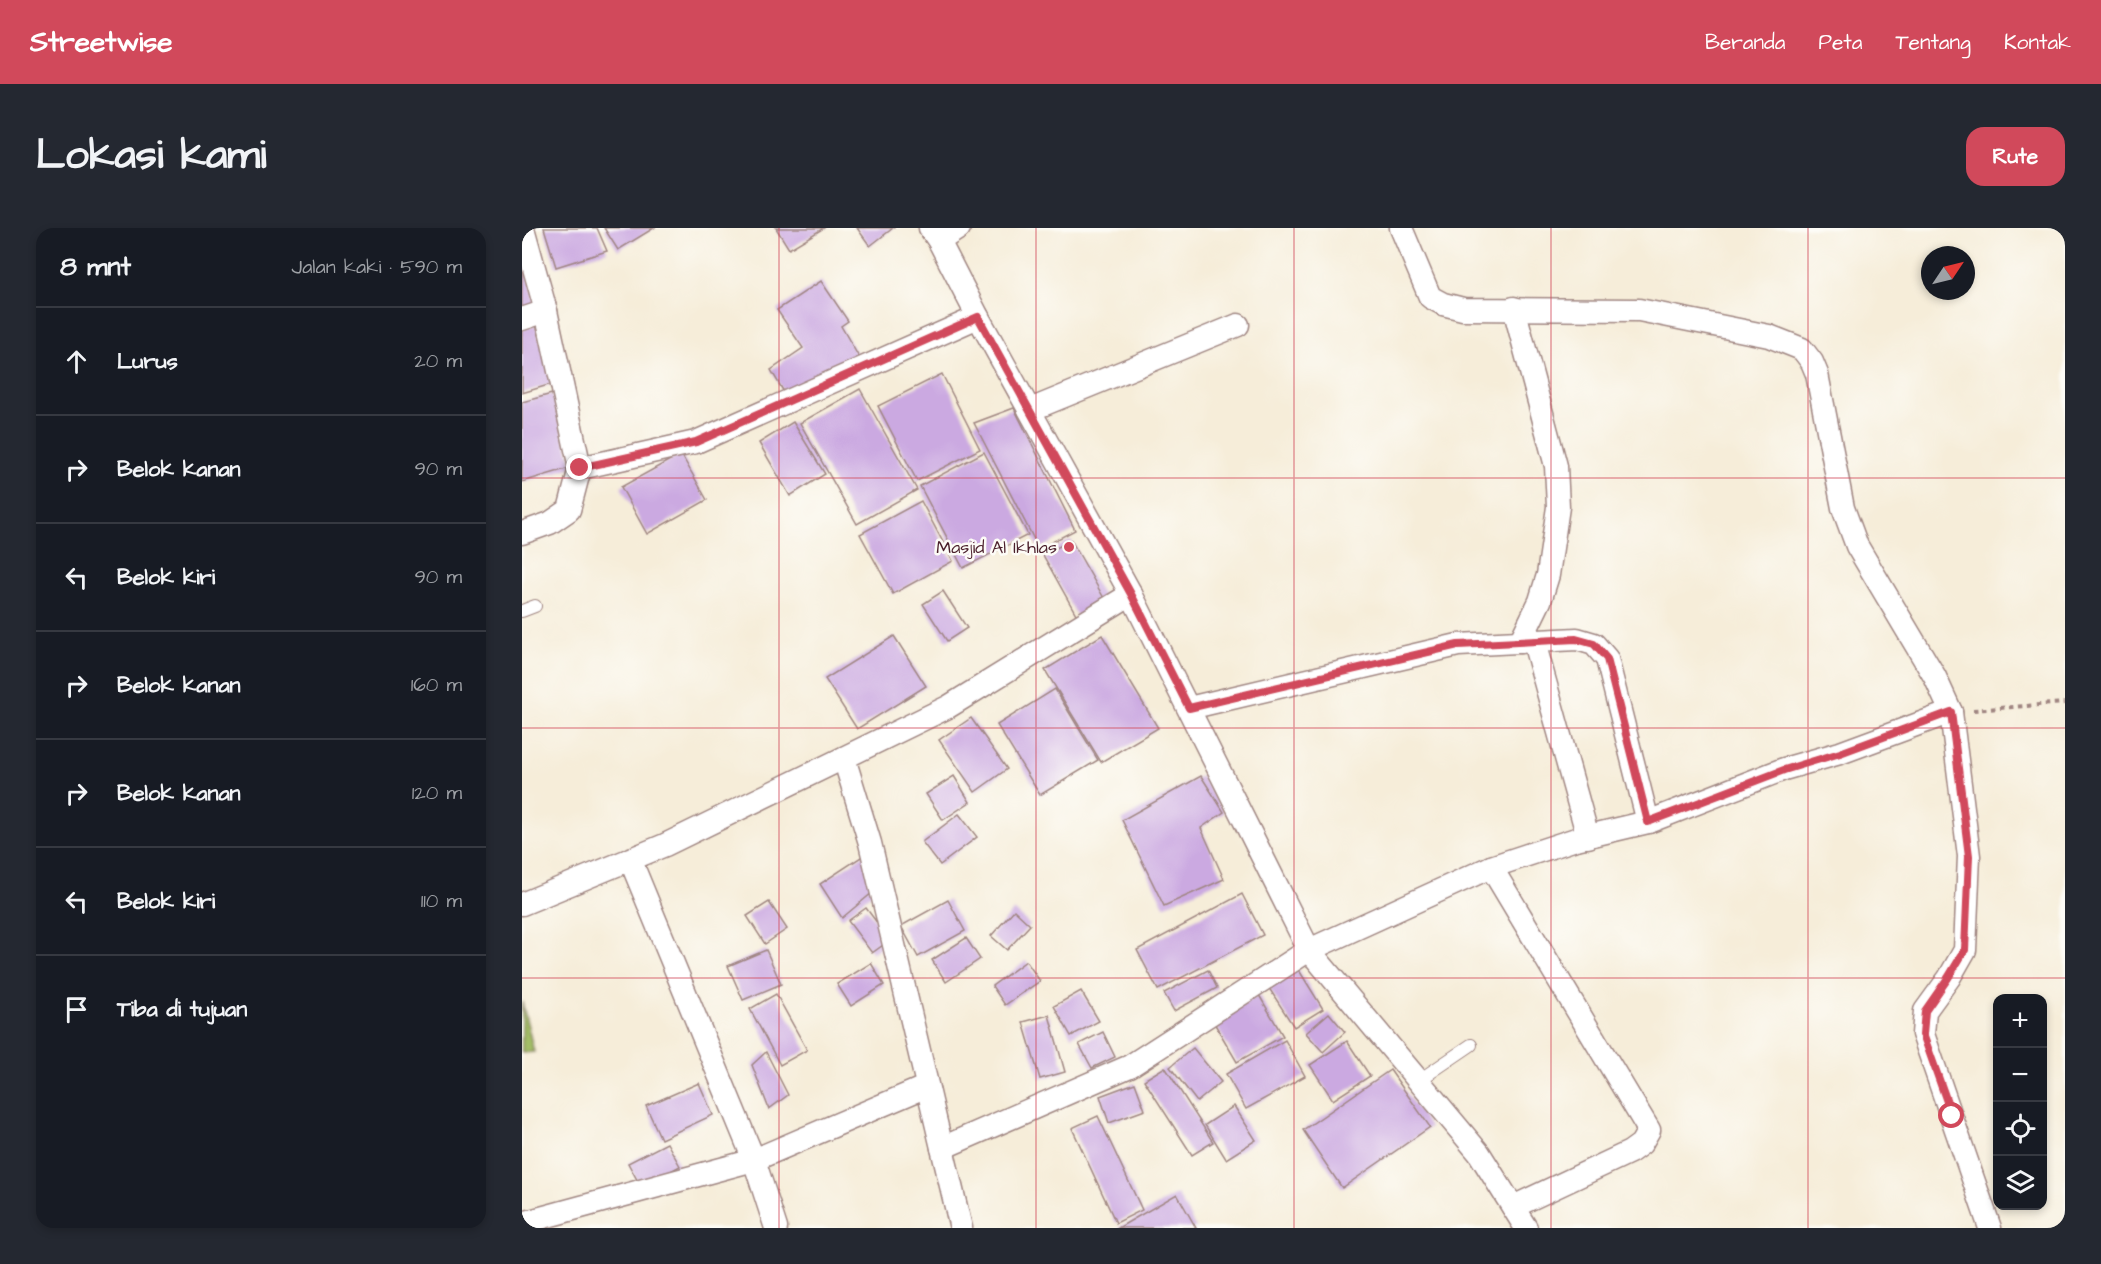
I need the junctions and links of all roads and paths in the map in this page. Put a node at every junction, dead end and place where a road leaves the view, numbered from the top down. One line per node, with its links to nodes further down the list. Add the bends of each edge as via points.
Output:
1 (523, 228): 6 (street)
2 (960, 228): 4 (street)
3 (1401, 228): 5 (street, via 1430,297 1462,309)
4 (935, 234): 7 (street)
5 (1515, 308): 16 (street, via 1556,466 1558,507 1548,575); 19 (street, via 1639,310 1769,336 1802,349 1817,374 1843,508 1857,546 1935,677)
6 (546, 311): 8 (street); 11 (street)
7 (978, 317): 10 (street); 11 (street, via 696,442)
8 (522, 319)
9 (1238, 325): 10 (street)
10 (1030, 410): 13 (street)
11 (580, 468): 12 (street, via 569,510)
12 (522, 533)
13 (1131, 594): 18 (street); 20 (street, via 948,707)
14 (535, 606): 15 (lane)
15 (522, 610)
16 (1527, 642): 18 (street, via 1458,645); 21 (street, via 1576,639 1594,644 1607,659); 22 (street)
17 (2065, 703): 19 (path)
18 (1189, 708): 26 (street)
19 (1951, 712): 21 (street); 37 (street, via 1969,856 1965,950 1925,1011 1923,1034)
20 (844, 758): 23 (street); 29 (street, via 870,843)
21 (1648, 822): 22 (street)
22 (1588, 837): 24 (street)
23 (630, 859): 25 (street); 31 (street)
24 (1491, 867): 26 (street); 32 (street, via 1649,1130 1641,1144 1630,1152)
25 (522, 904)
26 (1309, 950): 28 (street); 30 (street, via 1130,1066)
27 (1471, 1045): 28 (lane)
28 (1418, 1081): 32 (street, via 1479,1153)
29 (927, 1086): 30 (street); 31 (street)
30 (942, 1148): 35 (street)
31 (754, 1160): 33 (street); 34 (street)
32 (1513, 1207): 36 (street)
33 (522, 1223)
34 (776, 1228)
35 (961, 1228)
36 (1526, 1228)
37 (1990, 1228)

